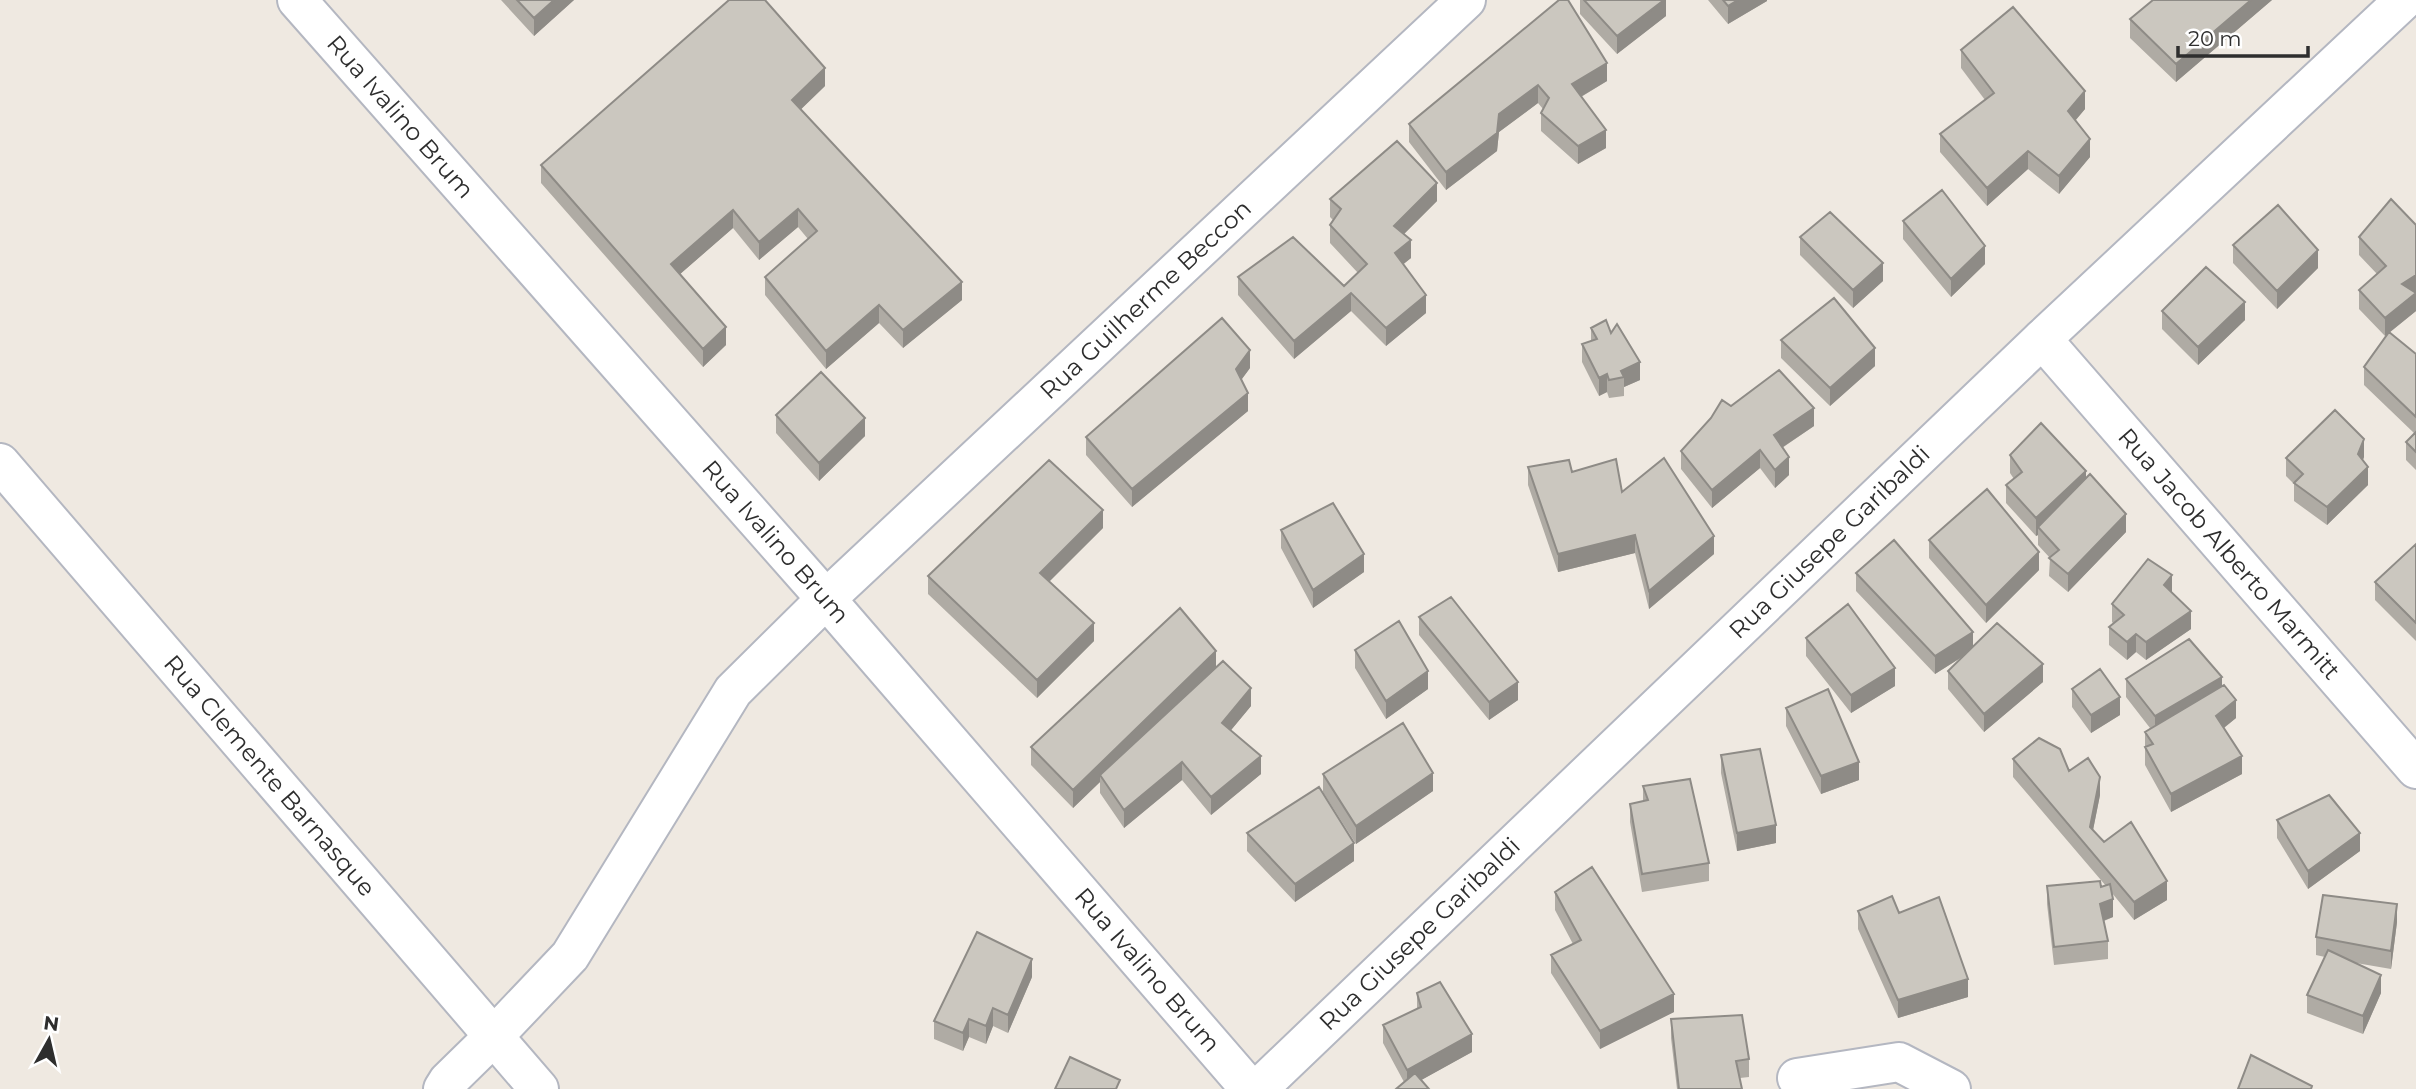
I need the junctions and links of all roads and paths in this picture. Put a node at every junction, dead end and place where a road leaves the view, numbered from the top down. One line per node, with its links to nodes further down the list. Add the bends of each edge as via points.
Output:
1 (297, 0): 6 (street, Rua Ivalino Brum)
2 (1466, 0): 6 (street, Rua Guilherme Beccon)
3 (2404, 0): 4 (street, Rua Giusepe Garibaldi)
4 (2042, 338): 7 (street, Rua Jacob Alberto Marmitt); 13 (street, Rua Giusepe Garibaldi)
5 (0, 463): 8 (street, Rua Clemente Barnasque)
6 (826, 599): 8 (street, Rua Guilherme Beccon, via 733,691 570,956); 12 (street, Rua Ivalino Brum)
7 (2416, 769)
8 (494, 1037): 10 (street, Rua Guilherme Beccon); 11 (street, Rua Clemente Barnasque)
9 (1797, 1079): 14 (street, via 1899,1062)
10 (443, 1089)
11 (539, 1089)
12 (1250, 1089)
13 (1258, 1089)
14 (1951, 1089)

